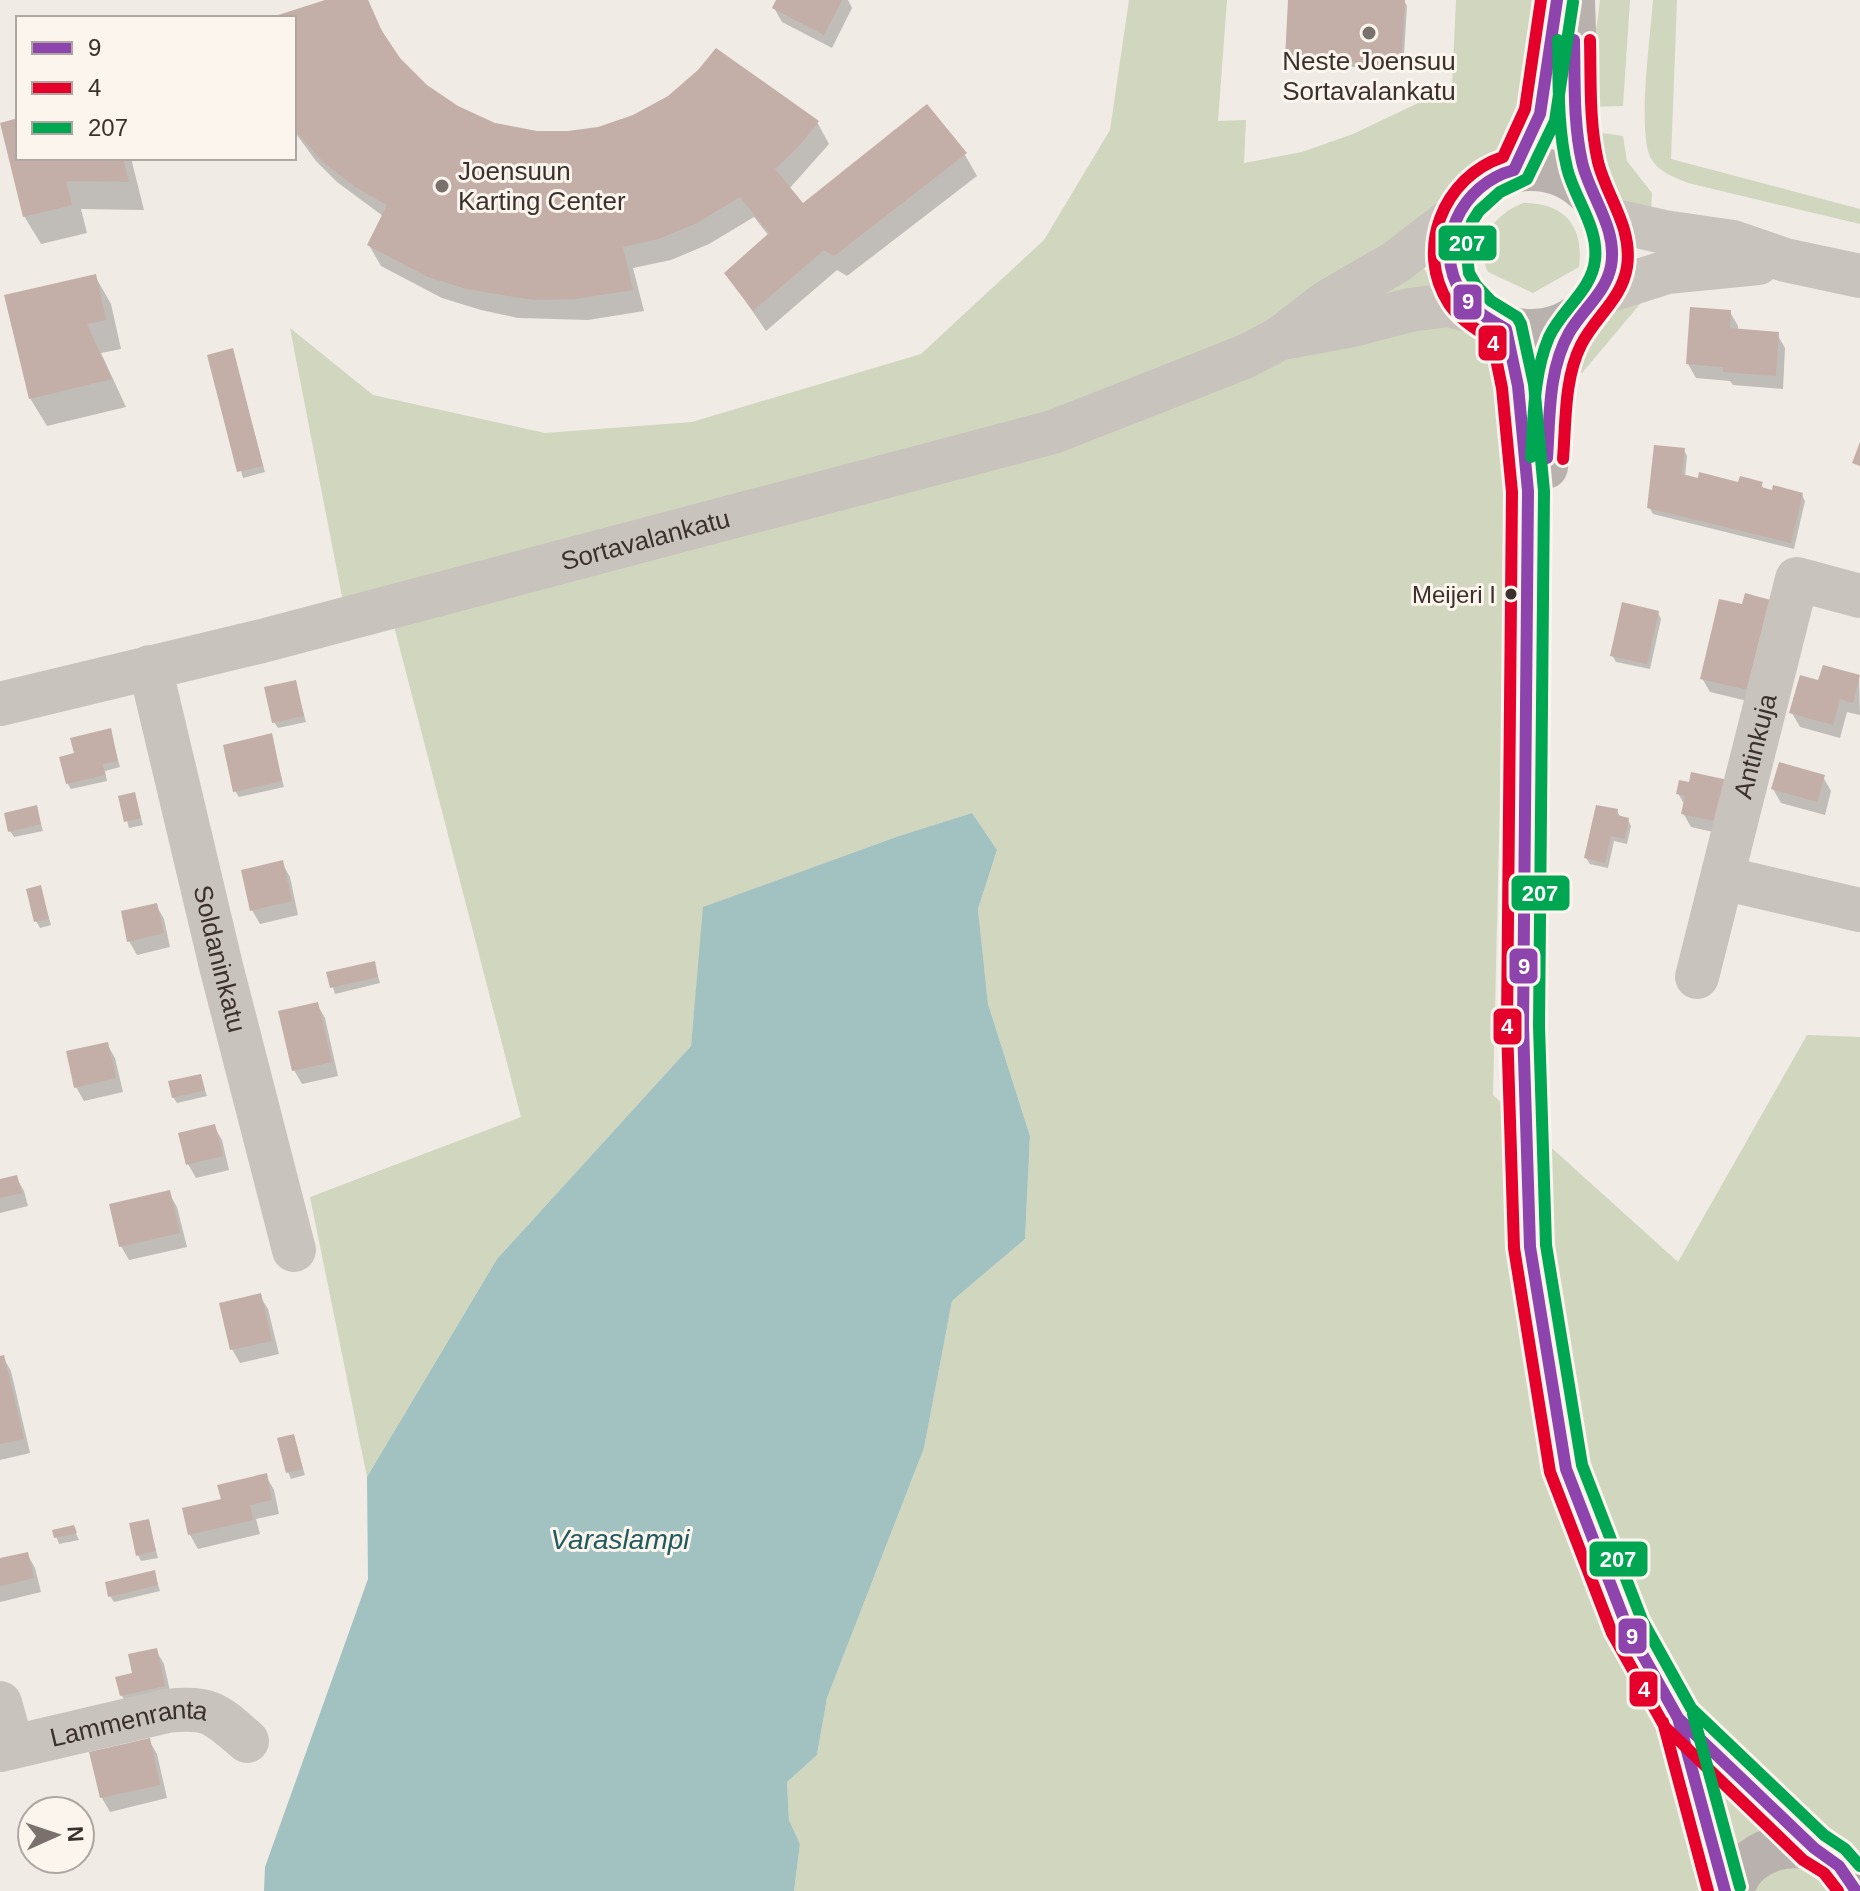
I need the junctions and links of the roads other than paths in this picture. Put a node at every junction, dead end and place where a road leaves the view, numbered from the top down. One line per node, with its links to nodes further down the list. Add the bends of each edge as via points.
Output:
1 (1557, 0): 3 (main road, via 1540,114)
2 (1573, 0): 4 (main road, via 1577,118 1583,164)
3 (1514, 170): 4 (main road, via 1547,170 1576,182); 5 (main road, via 1472,193)
4 (1600, 208): 6 (street, via 1664,232 1733,242); 8 (main road, via 1612,243 1611,267)
5 (1456, 216): 9 (main road, via 1449,243 1451,271 1461,293); 10 (street, Sortavalankatu)
6 (1785, 260): 7 (street); 8 (street, via 1667,272)
7 (1860, 276)
8 (1593, 302): 9 (main road, via 1558,328 1528,332); 14 (main road, via 1564,342 1554,383)
9 (1492, 321): 10 (street, Sortavalankatu, via 1448,305); 14 (main road, via 1518,386 1528,491)
10 (1279, 339): 12 (street, Sortavalankatu, via 1053,432)
11 (1860, 596): 15 (street, Antinkuja, via 1797,579)
12 (150, 667): 13 (street, Sortavalankatu); 18 (street, Soldaninkatu)
13 (0, 704)
14 (1527, 793): 20 (main road, via 1525,1137 1530,1247 1545,1342 1566,1469 1627,1627)
15 (1723, 878): 16 (street); 17 (street, Antinkuja)
16 (1860, 910)
17 (1697, 977)
18 (294, 1250)
19 (0, 1703): 22 (street)
20 (1678, 1718): 23 (main road); 25 (main road)
21 (247, 1741): 22 (street, Lammenranta, via 208,1711 189,1708)
22 (6, 1748)
23 (1814, 1848): 24 (main road, via 1832,1858); 26 (main road, via 1794,1845 1757,1856)
24 (1858, 1890)
25 (1725, 1891)
26 (1732, 1891)

